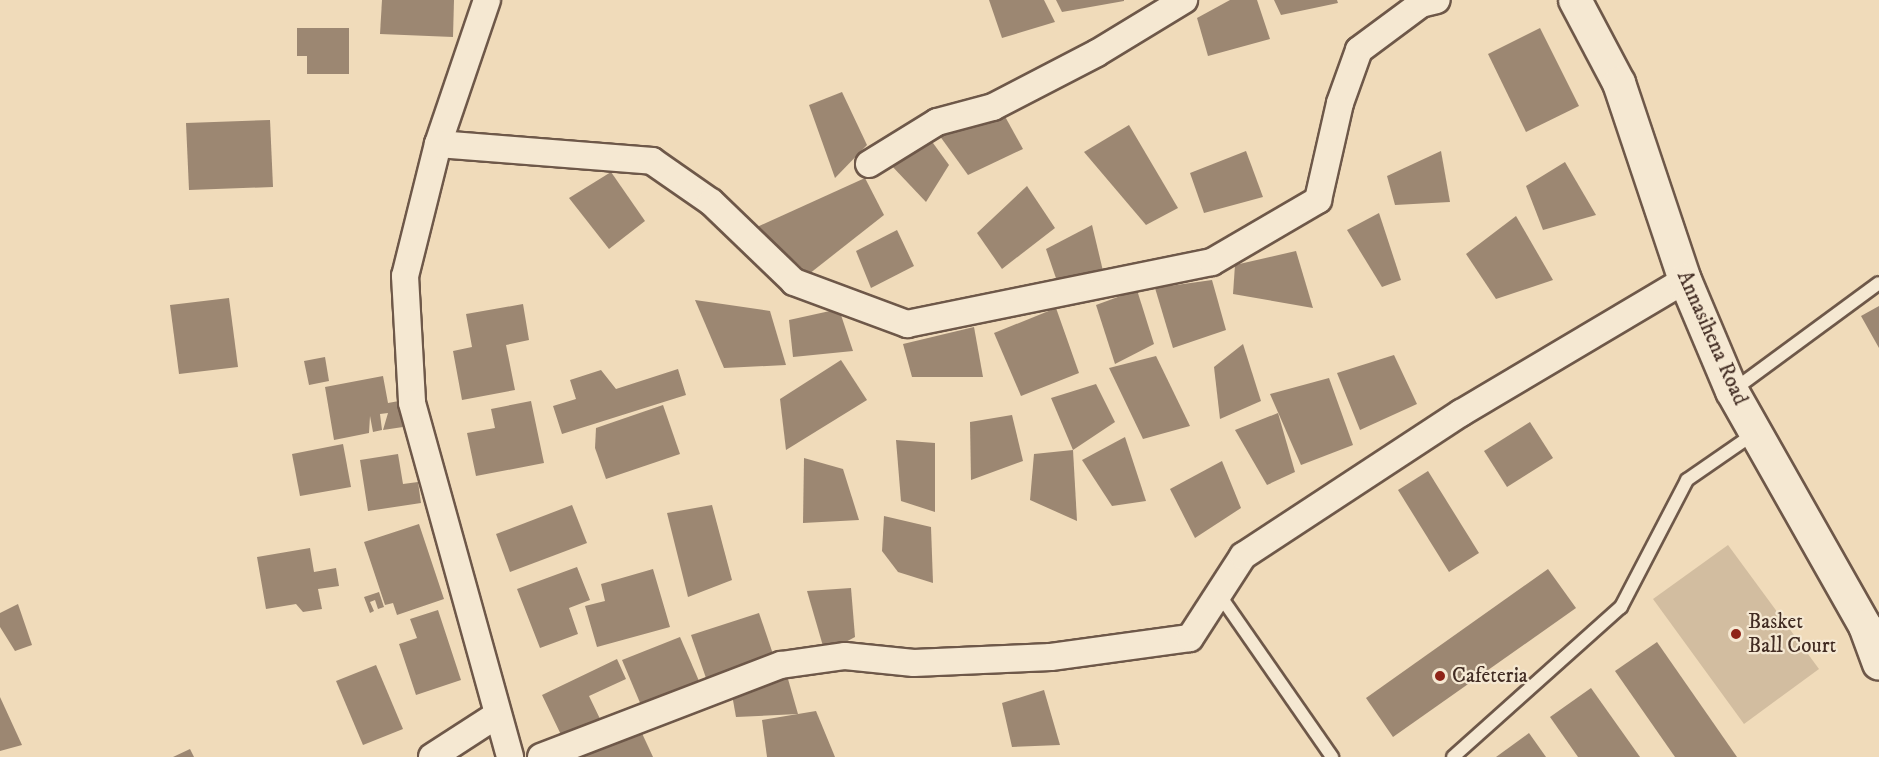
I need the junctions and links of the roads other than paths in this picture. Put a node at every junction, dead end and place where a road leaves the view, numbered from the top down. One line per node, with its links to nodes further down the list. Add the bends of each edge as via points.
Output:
1 (487, 0): 5 (street)
2 (1184, 0): 6 (street, via 1096,53 993,107 937,122)
3 (1575, 0): 7 (street, Annasihena Road, via 1619,83)
4 (1426, 1): 5 (street, via 1359,50 1340,103 1318,200 1212,262 907,324 794,282 711,202 652,161)
5 (438, 144): 13 (street, via 405,276 412,403)
6 (868, 164)
7 (1685, 280): 9 (street, Annasihena Road); 11 (street, via 1461,413 1243,556)
8 (1879, 283): 9 (lane)
9 (1732, 391): 10 (street, Annasihena Road)
10 (1756, 432): 12 (street, Annasihena Road, via 1865,626); 18 (lane, via 1687,480 1621,606)
11 (1221, 597): 16 (street, via 1190,638 1126,650 914,663 845,656 781,666); 17 (lane)
12 (1879, 664)
13 (497, 715): 14 (street); 15 (street)
14 (432, 757)
15 (510, 757)
16 (541, 757)
17 (1332, 757)
18 (1453, 757)

